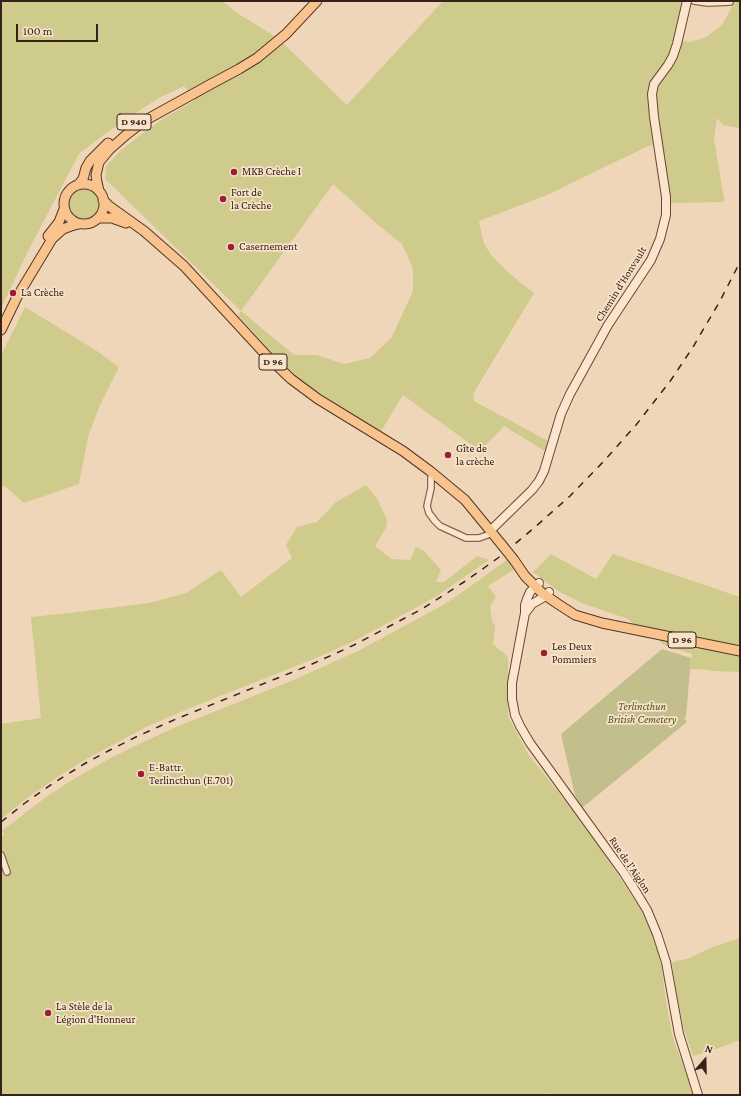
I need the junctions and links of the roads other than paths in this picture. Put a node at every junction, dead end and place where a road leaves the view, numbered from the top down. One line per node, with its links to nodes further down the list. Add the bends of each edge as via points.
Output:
1 (317, 1): 5 (main road, D 940, via 286,34 264,52)
2 (687, 1): 15 (main road, Chemin d'Honvault, via 673,56 654,84 652,94 666,196 666,220 660,239 651,260 608,325 570,394 539,481)
3 (694, 1): 4 (street)
4 (730, 2)
5 (211, 84): 6 (main road, D 940, via 158,106 131,124 92,158); 7 (main road, D 940, via 144,121 109,150 97,169 96,180)
6 (78, 185): 7 (main road, via 90,185 96,188); 8 (main road, via 66,194)
7 (101, 196): 9 (main road, via 103,210); 11 (main road, D 96, via 109,206)
8 (64, 209): 10 (main road, via 69,218); 12 (main road, via 59,222 44,242)
9 (99, 218): 10 (main road, via 90,223); 11 (main road, D 96, via 112,218 124,222)
10 (79, 224): 12 (main road, via 68,227 52,239)
11 (170, 254): 14 (main road, D 96, via 281,370 318,400 410,456)
12 (33, 272): 13 (main road, via 17,296)
13 (1, 330)
14 (432, 473): 15 (main road, D 96, via 465,500); 15 (street, via 427,506 429,513 440,526 466,538 483,537)
15 (492, 532): 16 (main road, D 96, bridge, via 525,576)
16 (537, 585): 17 (main road, D 96); 18 (main road, Rue de l'Aiglon, via 530,592)
17 (547, 594): 18 (main road, via 532,604); 19 (main road, D 96, via 585,614 623,628)
18 (525, 613): 22 (main road, Rue de l'Aiglon, via 512,683 516,715 530,743 642,901 666,962 680,1040)
19 (740, 651)
20 (1, 855): 21 (street)
21 (7, 872)
22 (698, 1095)

